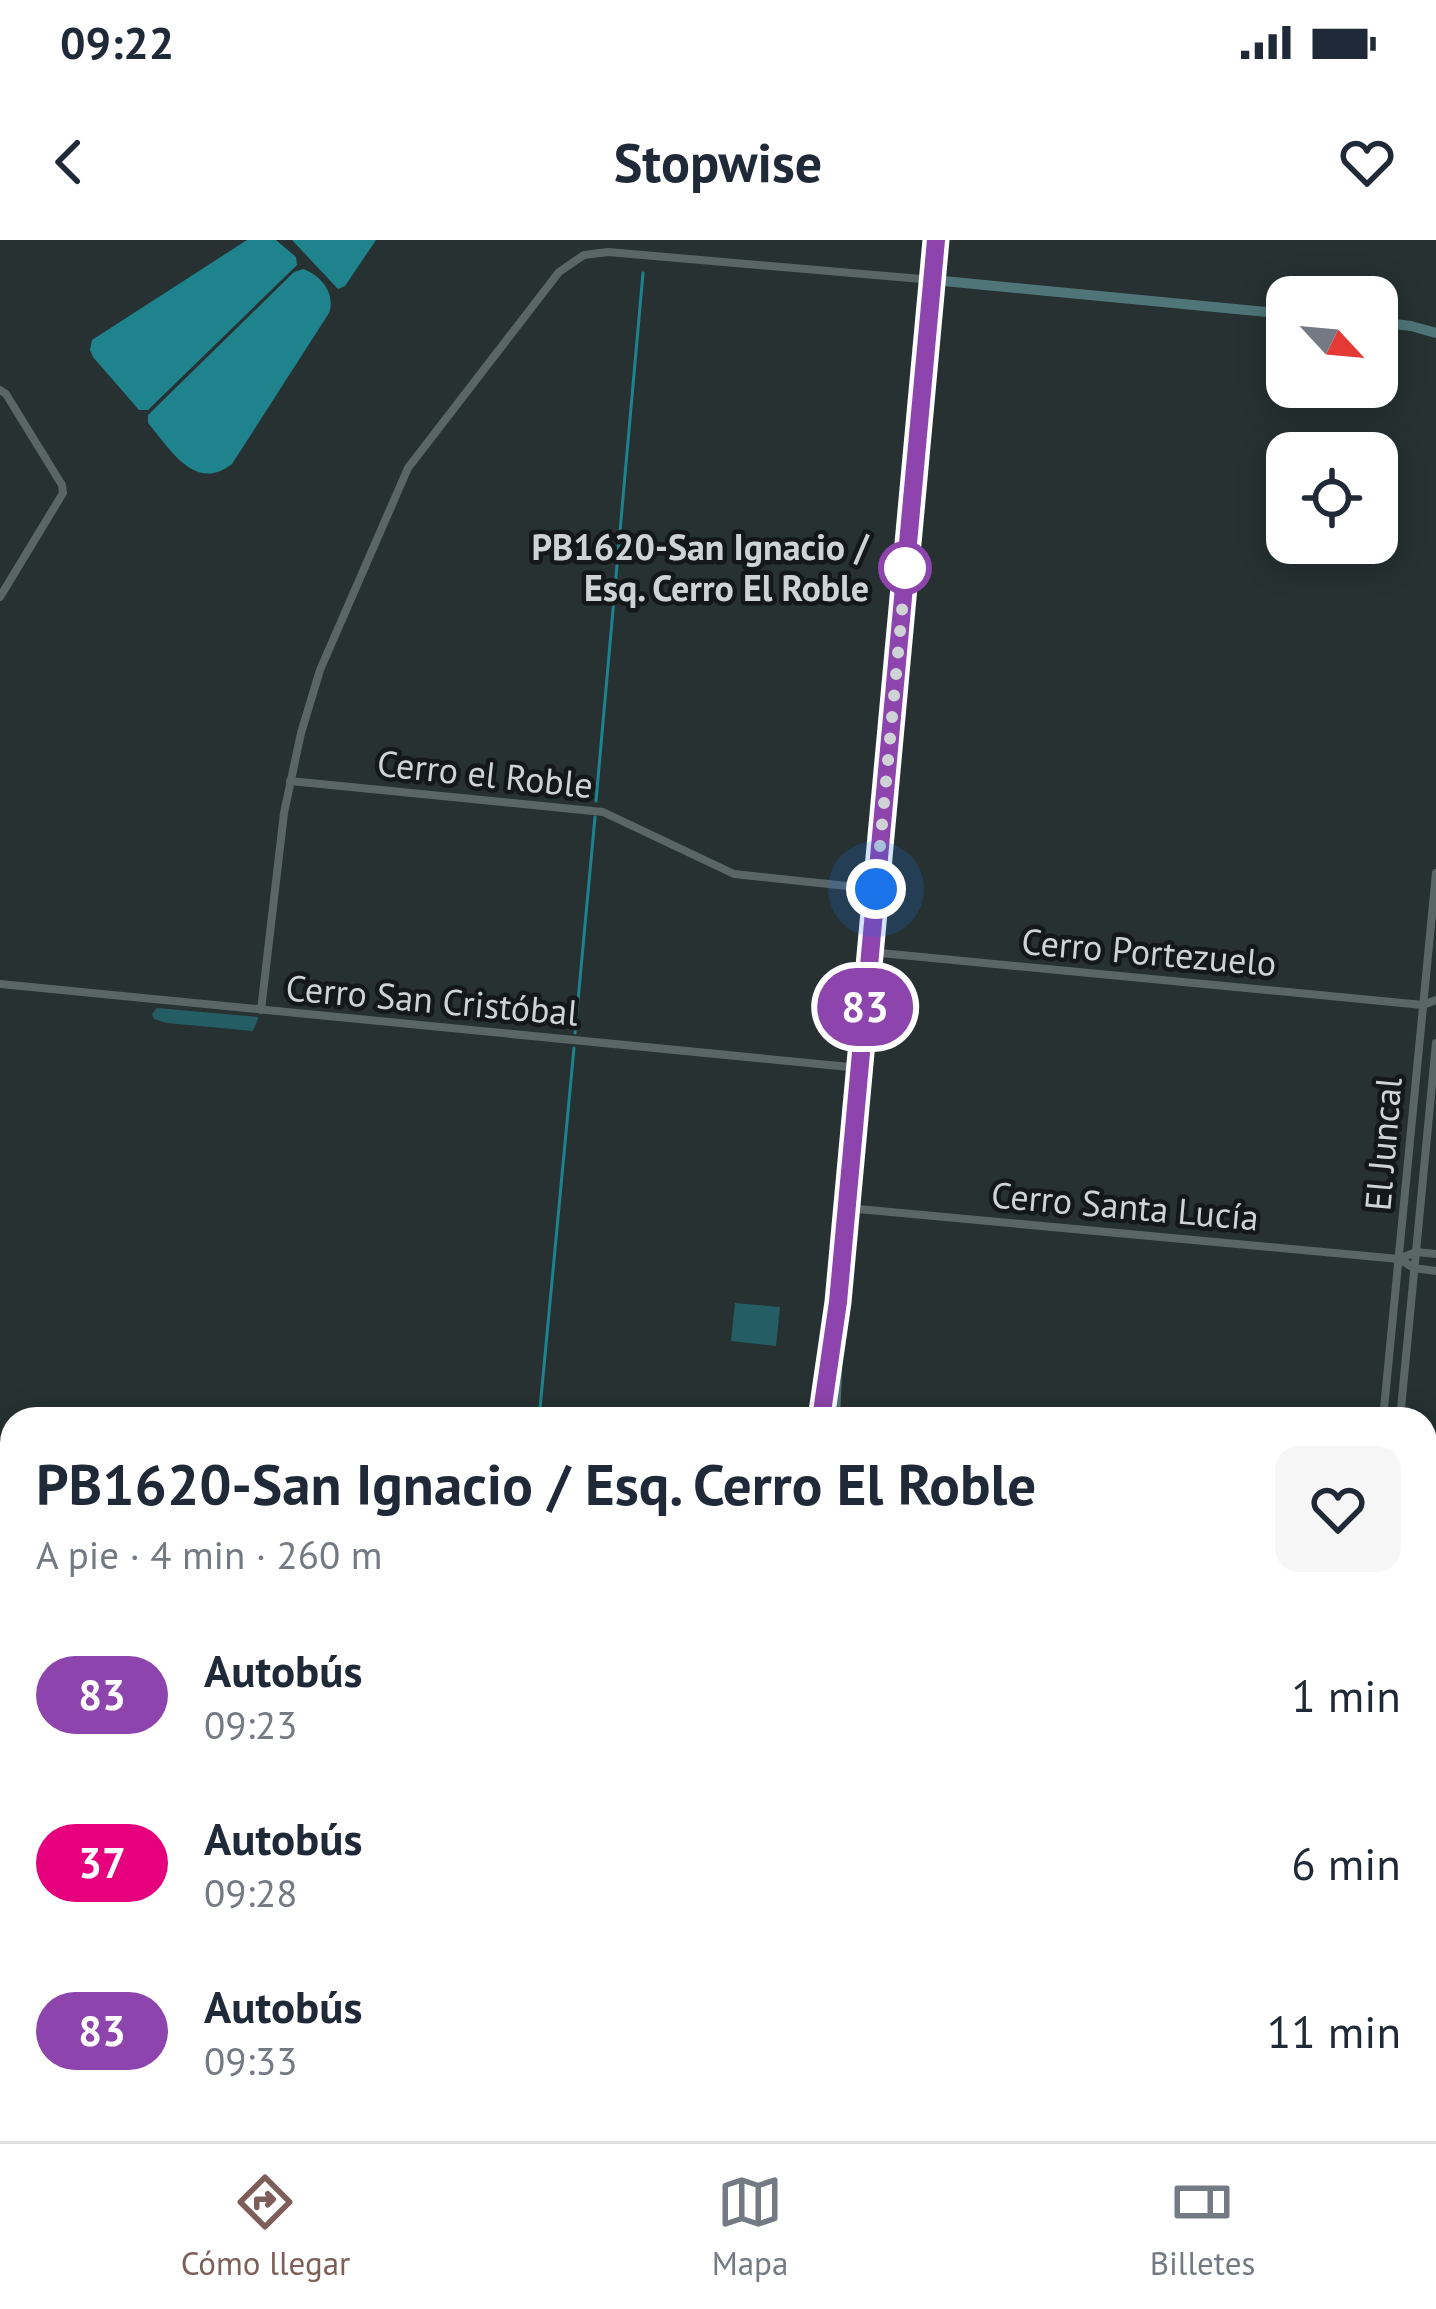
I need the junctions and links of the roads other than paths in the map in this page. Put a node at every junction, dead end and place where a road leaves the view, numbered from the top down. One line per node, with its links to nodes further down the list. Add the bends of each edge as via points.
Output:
1 (936, 240): 2 (main road)
2 (933, 280): 3 (main road); 8 (street, via 608,252 565,266 408,468 315,683); 10 (main road)
3 (1266, 312)
4 (1398, 324): 5 (main road)
5 (1436, 333)
6 (0, 390): 7 (street, via 63,493)
7 (0, 597)
8 (290, 781): 10 (street, Cerro el Roble, via 593,811 730,872); 15 (street)
9 (1436, 873): 14 (street, El Juncal)
10 (876, 889): 11 (main road)
11 (870, 952): 14 (street, Cerro Portezuelo); 18 (main road)
12 (0, 984): 15 (street, Cerro San Cristóbal)
13 (1436, 1000): 14 (street, Cerro Portezuelo)
14 (1423, 1005): 16 (street, Cerro Portezuelo); 22 (street, El Juncal)
15 (261, 1010): 18 (street, Cerro San Cristóbal)
16 (1436, 1013)
17 (1436, 1042): 20 (street, El Juncal)
18 (860, 1068): 19 (main road)
19 (847, 1208): 22 (street, Cerro Santa Lucía); 25 (main road)
20 (1416, 1252): 21 (street, Cerro Santa Lucía); 22 (street, Cerro Santa Lucía); 23 (street, El Juncal)
21 (1436, 1254)
22 (1399, 1258): 23 (street, Cerro Santa Lucía); 28 (street, El Juncal)
23 (1414, 1268): 24 (street, Cerro Santa Lucía); 29 (street, El Juncal)
24 (1436, 1270)
25 (838, 1302): 26 (main road); 27 (main road)
26 (823, 1407)
27 (835, 1407)
28 (1385, 1407)
29 (1401, 1407)

